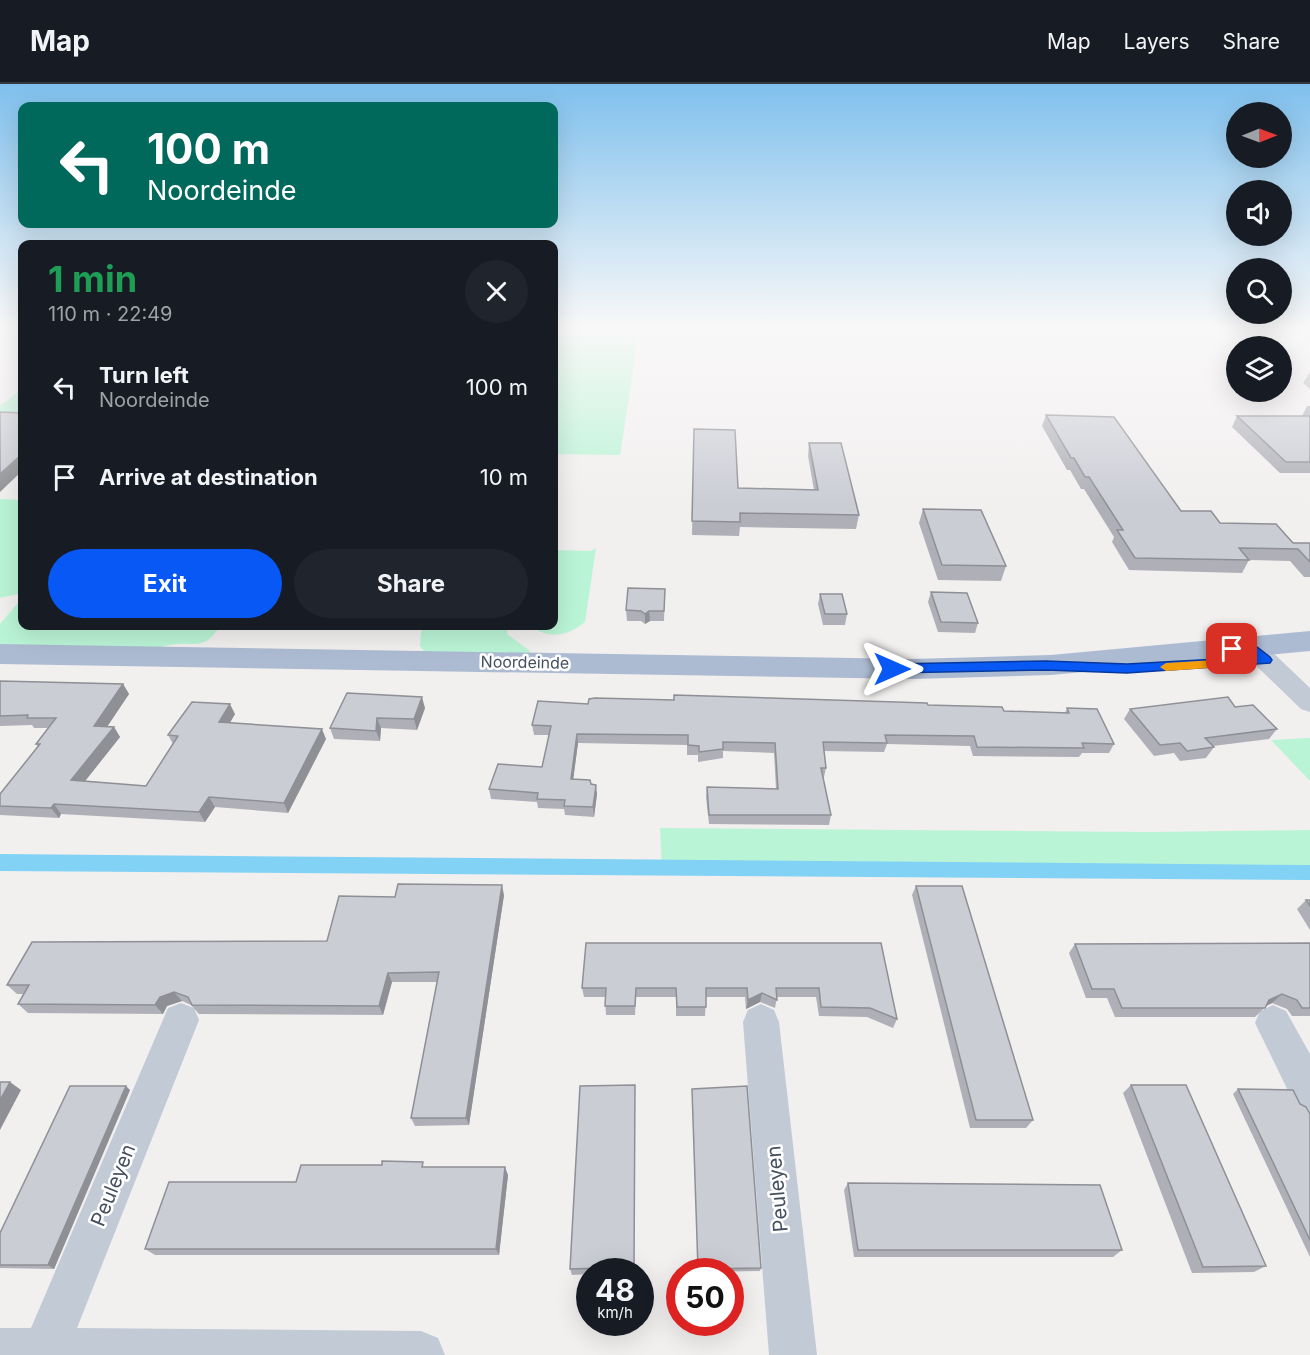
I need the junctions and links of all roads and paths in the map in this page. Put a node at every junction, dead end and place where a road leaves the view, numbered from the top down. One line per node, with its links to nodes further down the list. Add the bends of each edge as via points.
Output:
1 (1310, 641): 3 (main road, Noordeinde)
2 (0, 654): 3 (main road, Noordeinde, via 1127,669)
3 (1259, 654): 4 (main road, Noordeinde); 5 (street)
4 (1310, 655)
5 (1310, 703)
6 (181, 1020): 10 (street, Peuleyen)
7 (761, 1022): 13 (street, Peuleyen)
8 (1273, 1023): 9 (street)
9 (1310, 1094)
10 (45, 1350): 11 (street); 12 (street)
11 (0, 1351)
12 (421, 1355)
13 (793, 1355)

